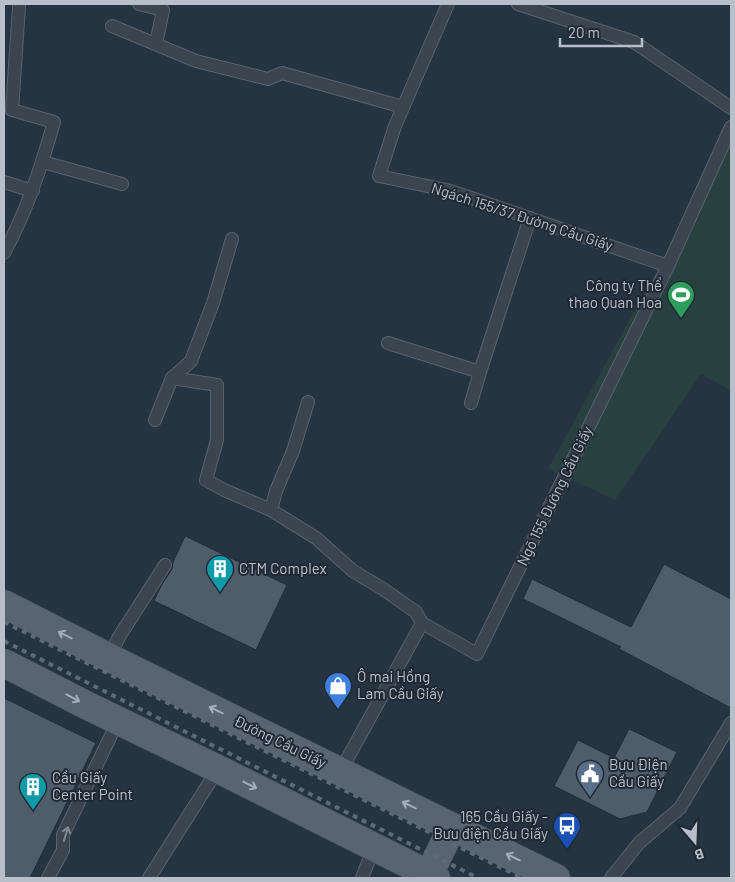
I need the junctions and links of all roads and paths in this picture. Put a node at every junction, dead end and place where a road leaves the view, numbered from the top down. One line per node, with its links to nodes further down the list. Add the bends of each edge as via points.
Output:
1 (139, 4): 6 (lane, via 163,10)
2 (448, 4): 7 (lane, Ngách 155/37 Đường Cầu Giấy)
3 (518, 4): 8 (lane, via 634,42)
4 (18, 7): 10 (lane, via 12,110 54,122)
5 (112, 26): 6 (lane)
6 (156, 44): 7 (lane, via 196,61 268,79 282,73)
7 (403, 107): 14 (lane, Ngách 155/37 Đường Cầu Giấy, via 380,176 452,191)
8 (731, 108)
9 (731, 127): 17 (lane, Ngõ 155 Đường Cầu Giấy)
10 (43, 162): 12 (lane); 13 (lane)
11 (4, 182): 13 (lane)
12 (122, 184)
13 (33, 190): 16 (lane)
14 (530, 218): 17 (lane, Ngách 155/37 Đường Cầu Giấy); 19 (lane)
15 (232, 239): 20 (lane, via 191,361)
16 (4, 253)
17 (668, 266): 27 (lane, Ngõ 155 Đường Cầu Giấy, via 477,654)
18 (388, 342): 19 (lane)
19 (480, 372): 22 (lane)
20 (172, 378): 23 (lane); 24 (lane, via 217,385 217,440 206,480)
21 (308, 402): 24 (lane)
22 (471, 404)
23 (155, 420)
24 (271, 510): 27 (lane, via 316,538 353,571 416,612)
25 (165, 564): 28 (lane)
26 (4, 604): 28 (main road, Đường Cầu Giấy, one-way to 26)
27 (422, 623): 34 (lane)
28 (108, 657): 34 (main road, Đường Cầu Giấy, one-way to 28)
29 (4, 663): 30 (main road, one-way to 30)
30 (118, 721): 33 (main road); 38 (lane, one-way to 30, via 63,850 64,835)
31 (731, 723): 32 (lane)
32 (728, 736): 42 (lane, via 680,808 639,842)
33 (218, 769): 36 (main road, one-way to 36); 39 (lane)
34 (340, 772): 35 (main road, Đường Cầu Giấy, one-way to 34)
35 (452, 827): 37 (main road); 41 (main road, Đường Cầu Giấy, one-way to 35)
36 (374, 847): 37 (main road); 40 (lane)
37 (432, 876)
38 (48, 878)
39 (149, 878)
40 (362, 878)
41 (556, 878)
42 (611, 878)

